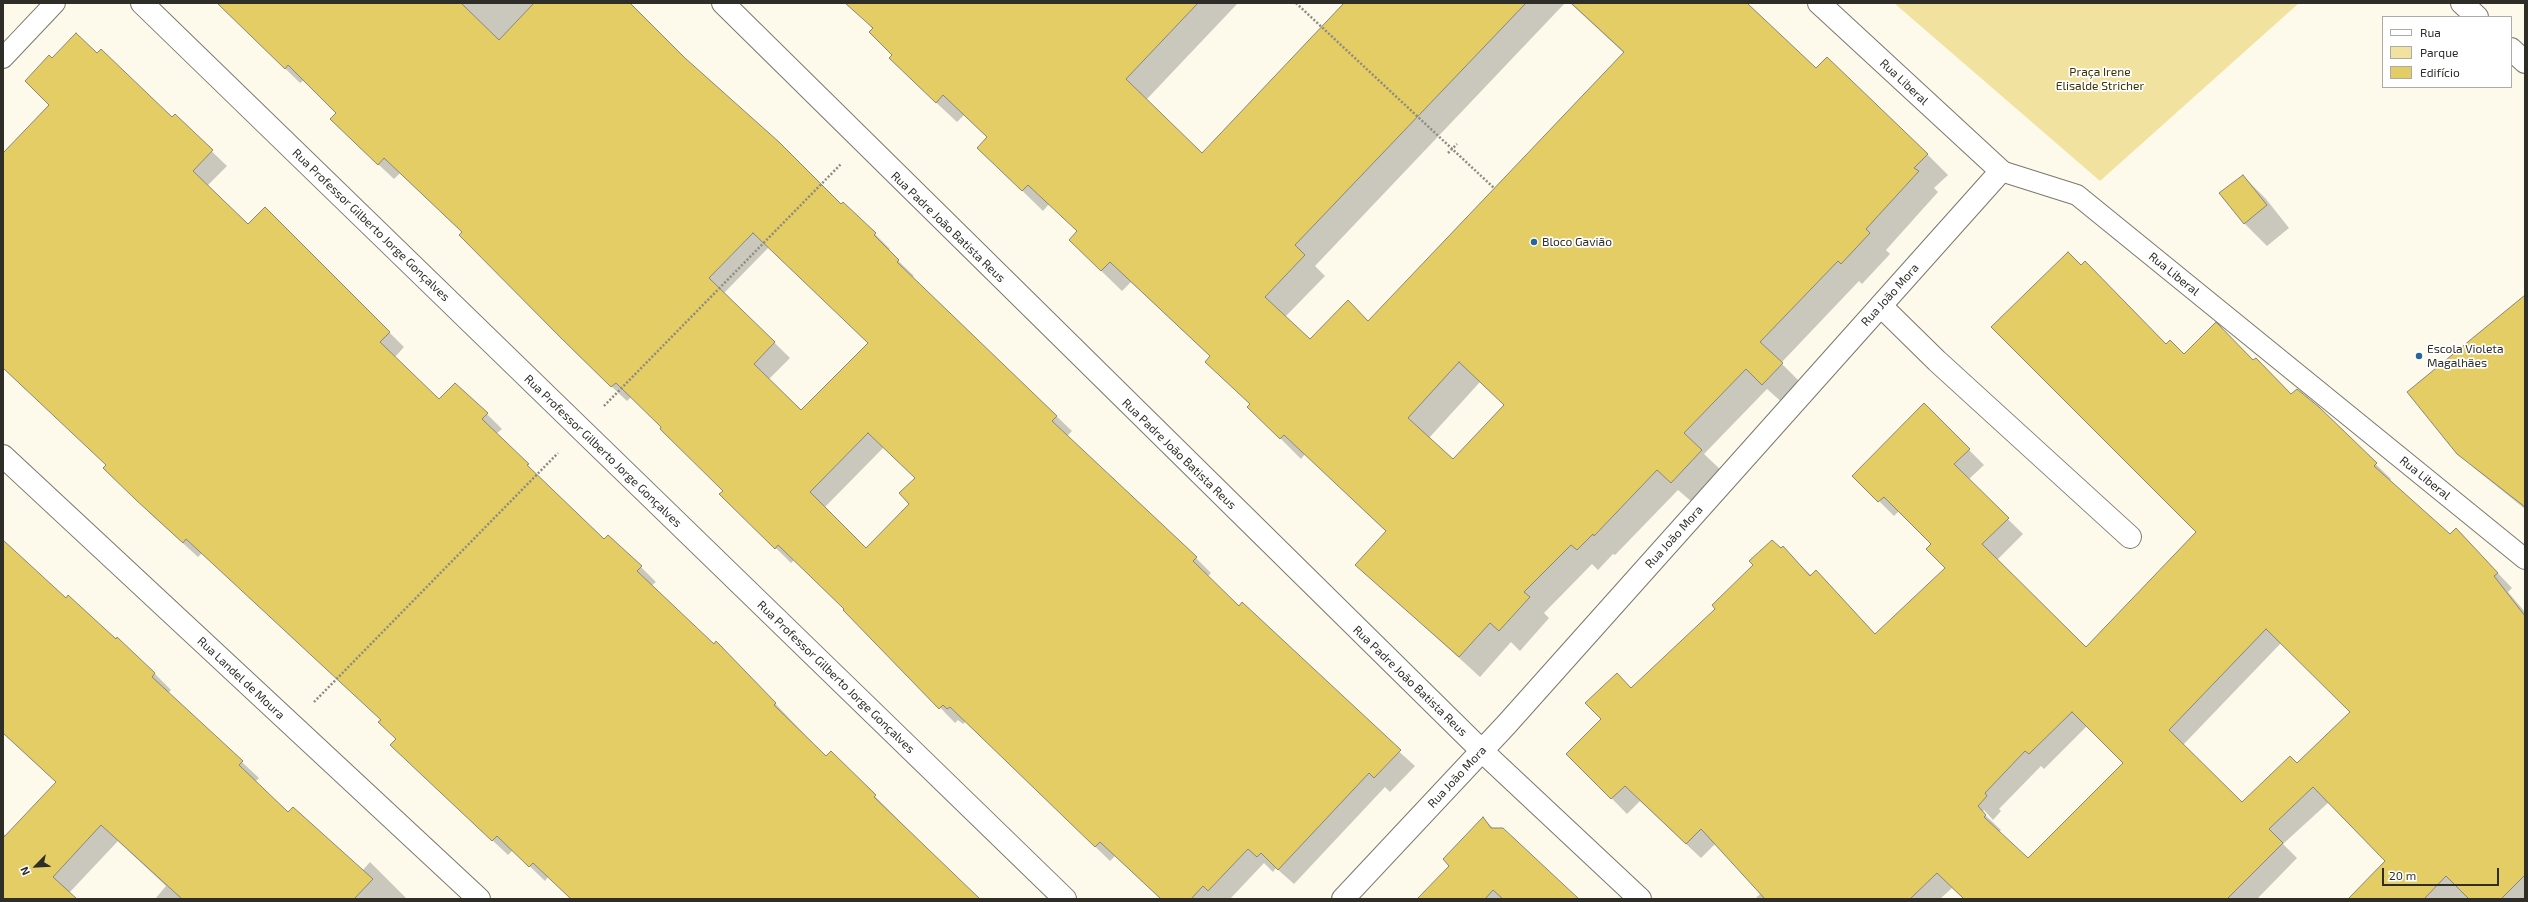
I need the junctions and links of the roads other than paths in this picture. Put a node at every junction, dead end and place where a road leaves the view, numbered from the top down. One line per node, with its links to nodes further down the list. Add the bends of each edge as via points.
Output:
1 (55, 3): 8 (lane)
2 (142, 3): 17 (street, Rua Professor Gilberto Jorge Gonçalves)
3 (723, 3): 15 (street, Rua Padre João Batista Reus)
4 (1818, 3): 10 (street, Rua Liberal)
5 (2462, 3): 6 (street)
6 (2476, 16)
7 (2512, 50): 9 (street)
8 (3, 58)
9 (2525, 62)
10 (2001, 171): 11 (street, Rua João Mora); 14 (lane, Rua Liberal, via 2077,195)
11 (1881, 306): 13 (street, via 1937,361); 15 (street, Rua João Mora)
12 (3, 456): 16 (street, Rua Landel de Moura)
13 (2130, 537)
14 (2525, 559)
15 (1482, 751): 18 (street, Rua João Mora); 19 (street, Rua Padre João Batista Reus)
16 (479, 899)
17 (1065, 899)
18 (1343, 899)
19 (1640, 899)

